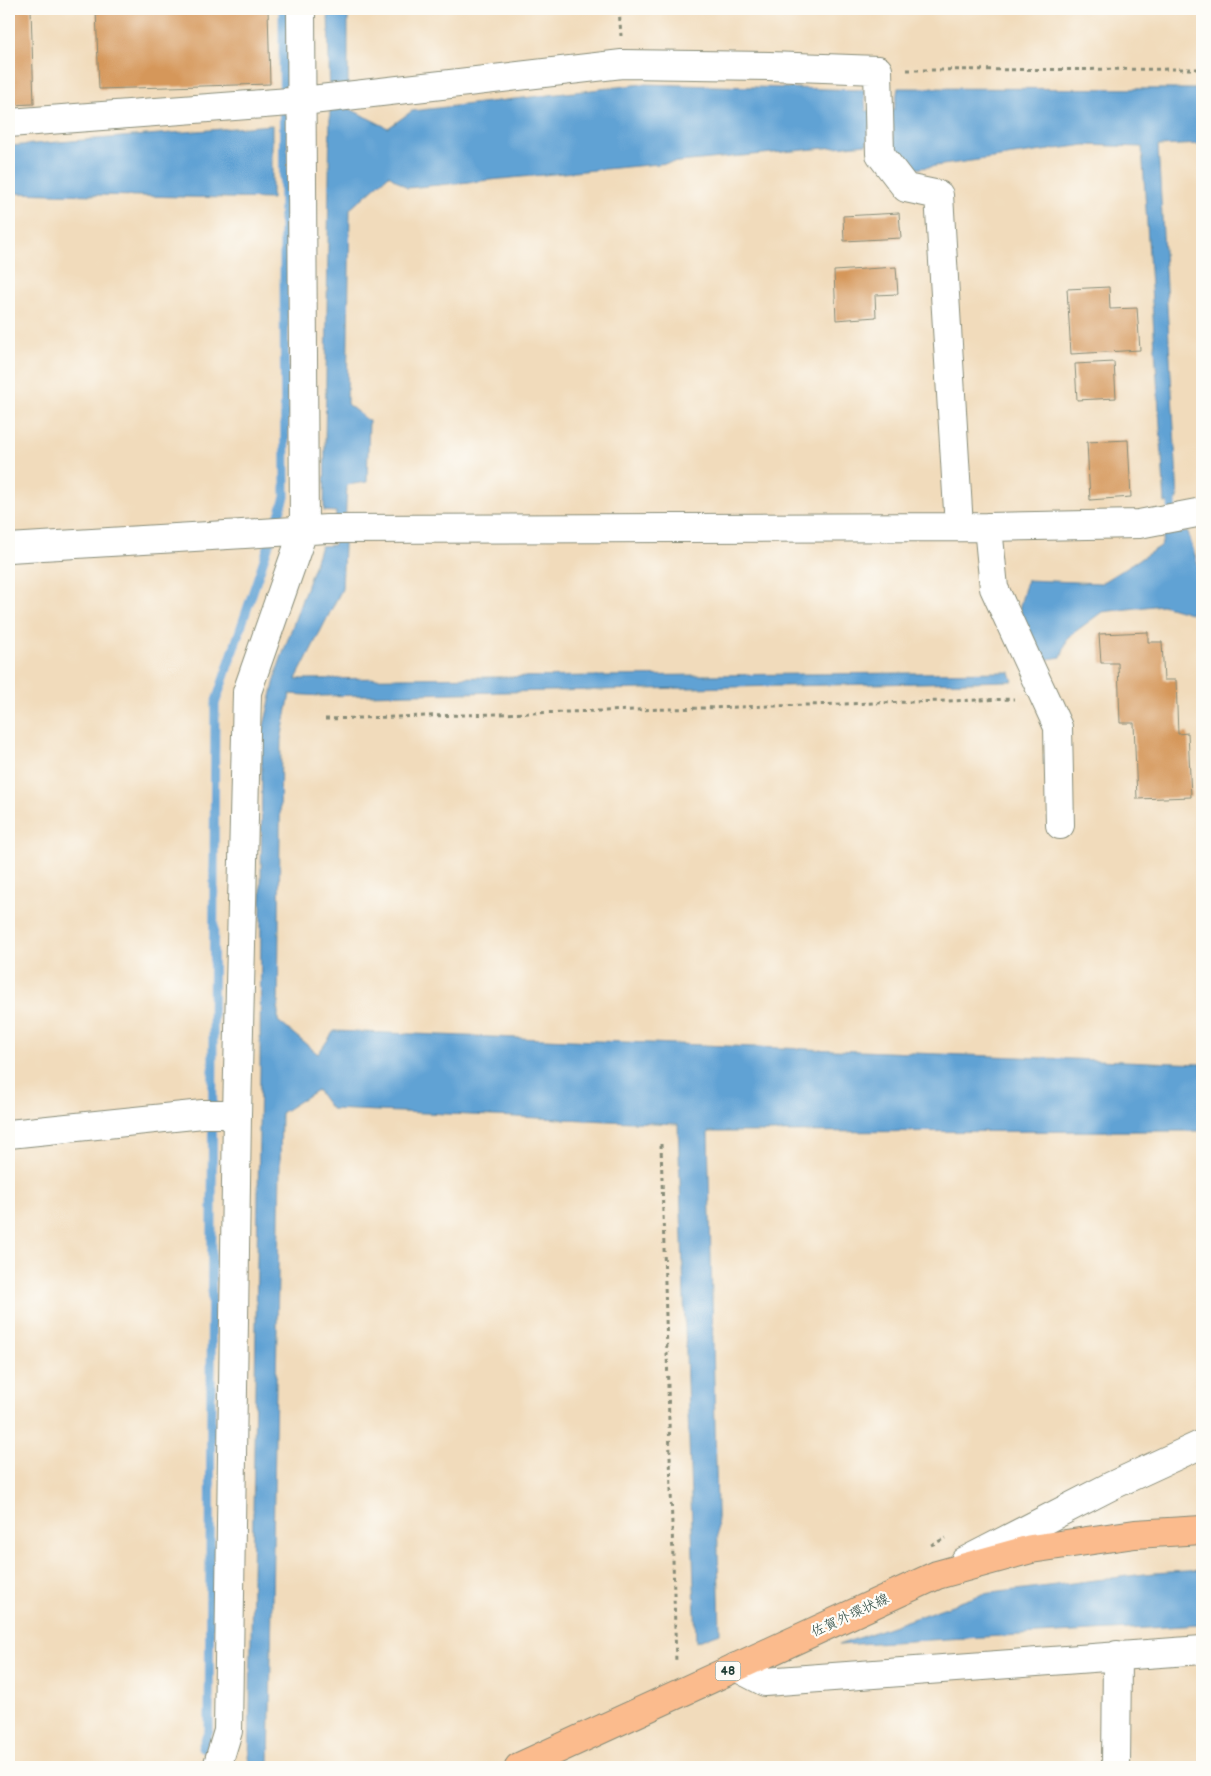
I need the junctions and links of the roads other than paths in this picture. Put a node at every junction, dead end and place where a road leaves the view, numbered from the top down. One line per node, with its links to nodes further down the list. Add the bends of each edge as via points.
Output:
1 (302, 9): 2 (street)
2 (312, 100): 3 (street); 5 (street, via 622,64 878,70 880,154 906,188 939,196); 7 (street)
3 (9, 123)
4 (1181, 516): 6 (street, via 1140,524)
5 (959, 527): 6 (street); 7 (street)
6 (988, 527): 9 (street, via 994,588 1058,727)
7 (295, 530): 8 (street); 10 (street, via 247,692)
8 (9, 548)
9 (1060, 825)
10 (221, 1114): 11 (street); 18 (street, via 228,1731)
11 (9, 1134)
12 (1202, 1444): 14 (street, via 1111,1486)
13 (1202, 1530): 14 (main road, 佐賀外環状線 / 48, via 1135,1534 1031,1549)
14 (937, 1575): 17 (main road, 佐賀外環状線 / 48)
15 (1202, 1650): 16 (street)
16 (1116, 1655): 17 (street, via 765,1682); 20 (street)
17 (736, 1667): 19 (main road, 佐賀外環状線 / 48)
18 (217, 1767)
19 (519, 1767)
20 (1116, 1767)

